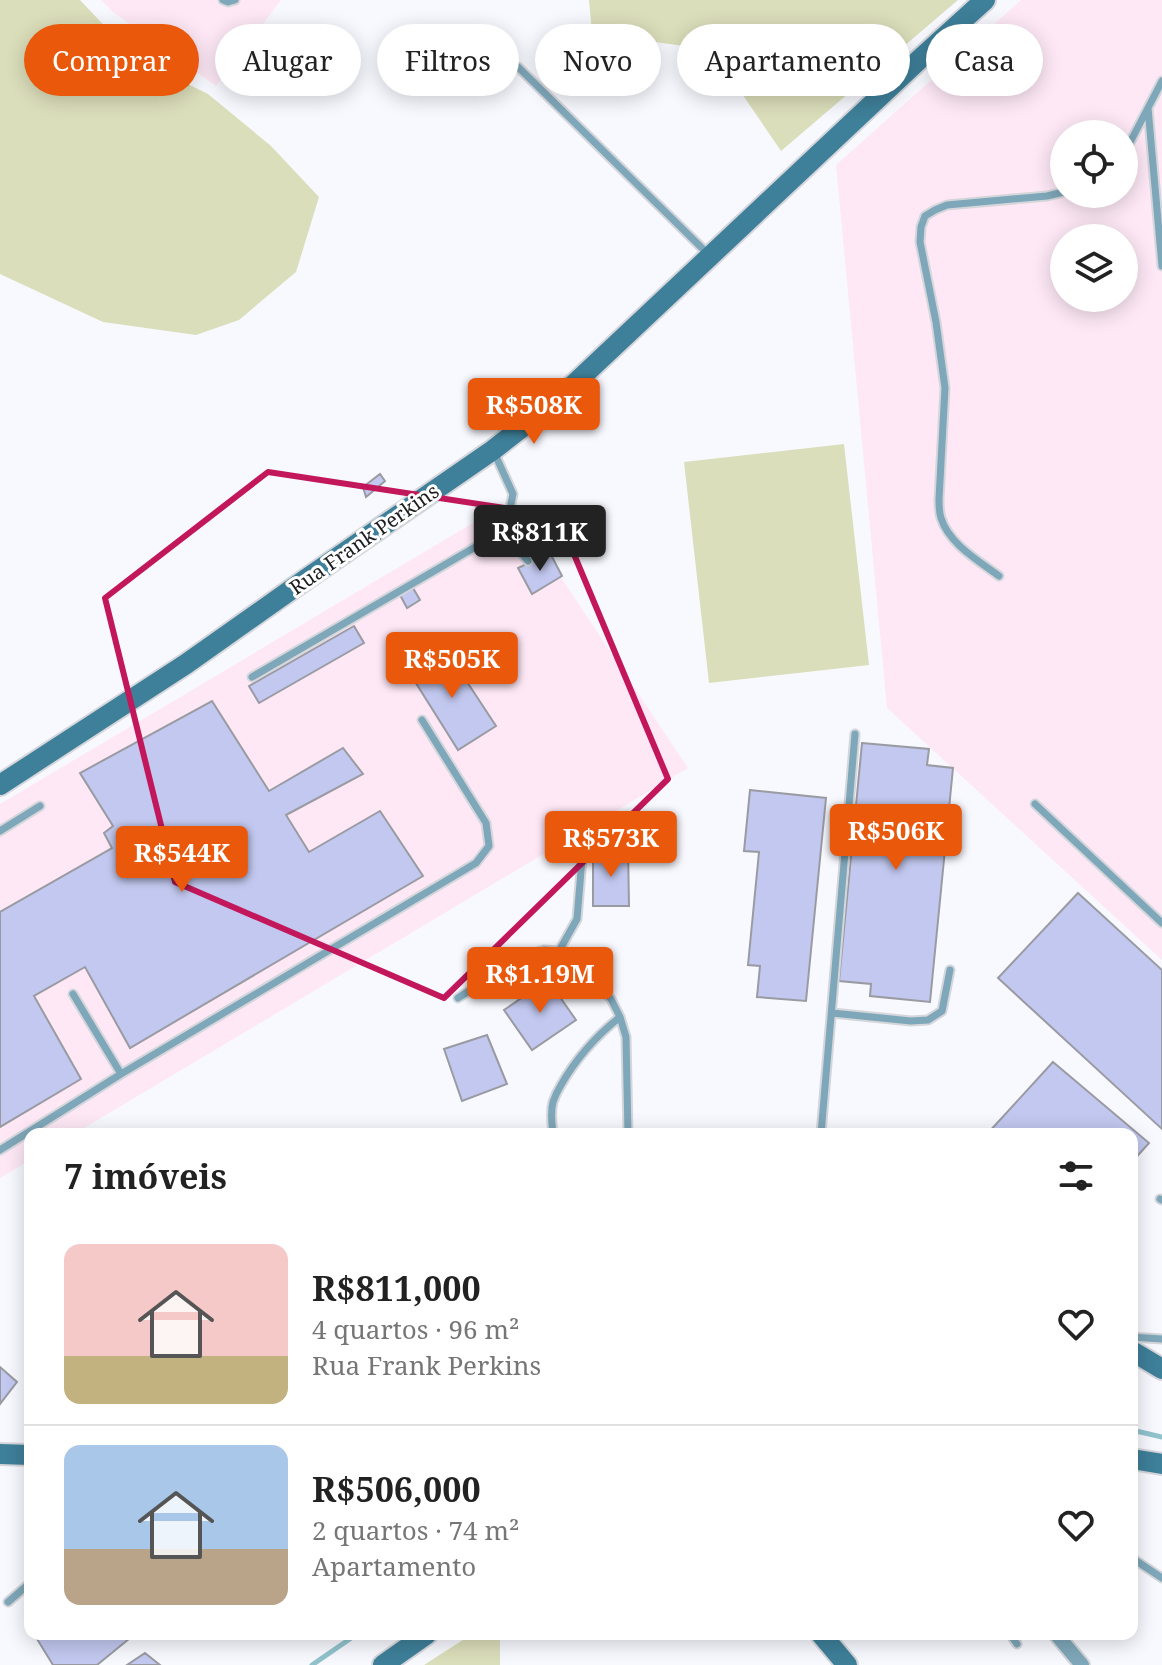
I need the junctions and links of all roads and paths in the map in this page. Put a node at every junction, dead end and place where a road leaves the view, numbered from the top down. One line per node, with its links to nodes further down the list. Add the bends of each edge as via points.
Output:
1 (223, 0): 2 (lane)
2 (235, 0)
3 (985, 0): 9 (street, Rua Frank Perkins)
4 (519, 68): 9 (lane)
5 (1162, 81): 6 (lane)
6 (1148, 108): 7 (lane); 10 (lane)
7 (1138, 127)
8 (1050, 195): 14 (lane, via 947,205 925,216 921,227 945,388 940,517 959,544)
9 (710, 256): 11 (street, Rua Frank Perkins, via 556,401)
10 (1162, 266)
11 (493, 450): 12 (lane, via 513,494); 18 (street, Rua Frank Perkins, via 186,664)
12 (497, 534): 13 (lane); 15 (lane)
13 (528, 561)
14 (999, 576)
15 (252, 677)
16 (422, 720): 30 (lane, via 486,823 489,846 476,863)
17 (855, 734): 28 (lane)
18 (0, 785)
19 (1035, 804): 23 (lane)
20 (40, 806): 21 (lane)
21 (0, 831)
22 (612, 846): 24 (lane, via 582,859 577,919)
23 (1162, 923)
24 (559, 951): 27 (lane, via 520,958); 29 (lane, via 592,978)
25 (950, 970): 28 (lane, via 942,1011 928,1020)
26 (73, 994): 30 (lane)
27 (458, 998)
28 (832, 1013): 34 (lane)
29 (620, 1017): 32 (lane, via 579,1056 553,1099); 33 (lane, via 626,1037)
30 (121, 1074): 31 (lane)
31 (35, 1128)
32 (552, 1128)
33 (628, 1128)
34 (822, 1128)
35 (24, 1135): 36 (lane)
36 (0, 1150)
37 (1138, 1337): 38 (lane)
38 (1162, 1339)
39 (1138, 1355): 40 (street)
40 (1162, 1369)
41 (0, 1454): 42 (street)
42 (24, 1455)
43 (1138, 1460): 44 (street)
44 (1162, 1464)
45 (1138, 1562): 46 (lane)
46 (1162, 1578)
47 (24, 1588): 48 (lane)
48 (8, 1602)
49 (418, 1640): 54 (street)
50 (826, 1640): 55 (street)
51 (1014, 1640): 53 (lane)
52 (1061, 1640): 56 (street)
53 (1017, 1644)
54 (383, 1665)
55 (847, 1665)
56 (1082, 1665)

